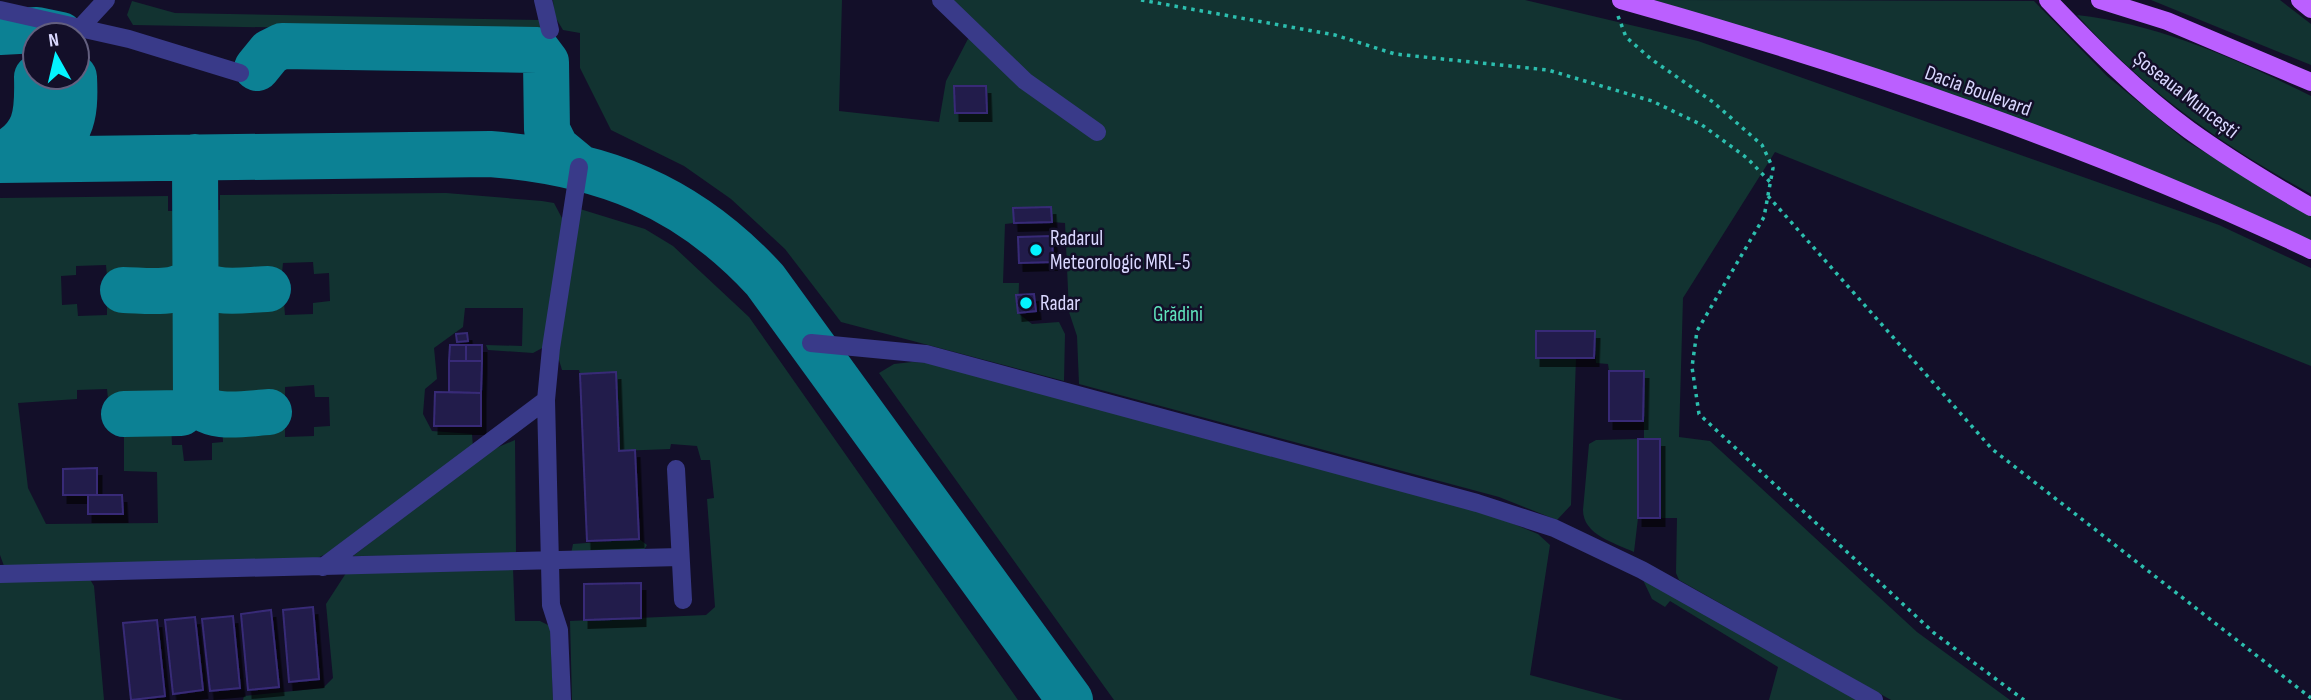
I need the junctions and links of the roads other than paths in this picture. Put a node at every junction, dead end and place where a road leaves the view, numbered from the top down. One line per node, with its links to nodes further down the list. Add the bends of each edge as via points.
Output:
1 (107, 0): 11 (lane)
2 (543, 0): 13 (lane)
3 (941, 0): 16 (lane, via 1025,81)
4 (2048, 0): 18 (main road, Șoseaua Muncești, via 2111,65 2188,130)
5 (2100, 0): 15 (main road, via 2167,21)
6 (2300, 0): 8 (main road)
7 (1619, 7): 19 (main road, Dacia Boulevard, via 1737,33 1928,96 2097,158)
8 (2311, 9)
9 (0, 10): 10 (lane)
10 (49, 21)
11 (87, 21)
12 (91, 30): 14 (lane)
13 (550, 30)
14 (240, 74)
15 (2311, 82)
16 (1097, 132)
17 (579, 167): 21 (lane)
18 (2311, 206)
19 (2311, 250)
20 (810, 343): 29 (lane, via 926,354 1554,528 1642,570)
21 (546, 400): 24 (lane); 25 (lane)
22 (676, 469): 23 (lane)
23 (680, 557): 24 (lane); 27 (lane)
24 (550, 560): 25 (lane); 28 (lane)
25 (323, 567): 26 (lane)
26 (0, 574)
27 (683, 600)
28 (562, 700)
29 (1874, 700)

